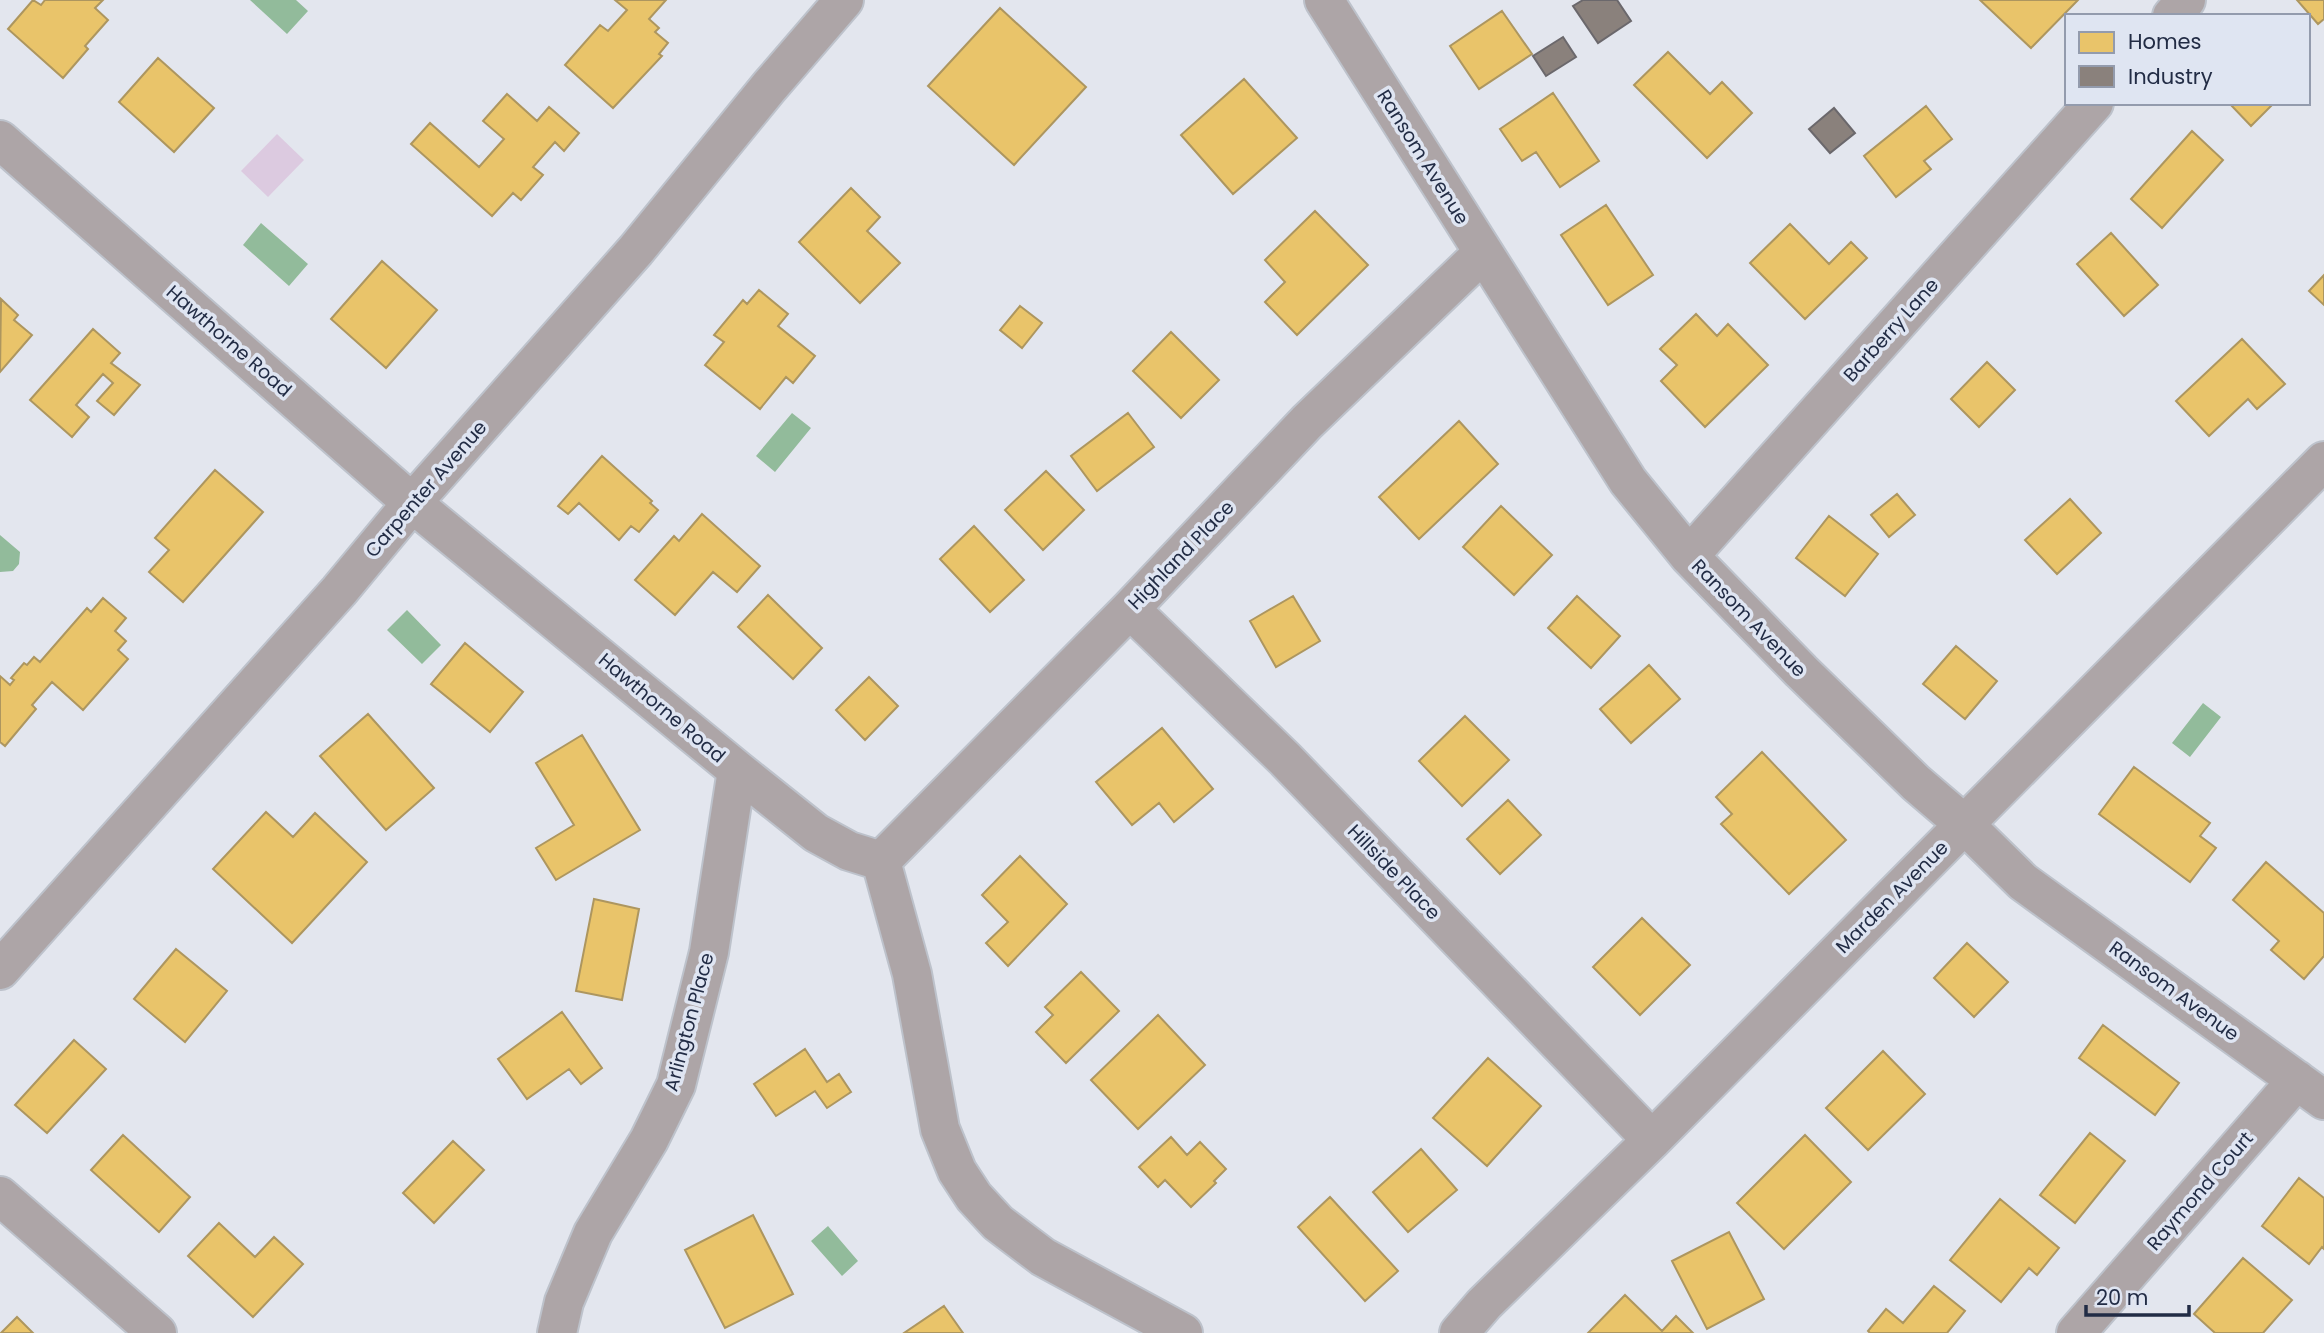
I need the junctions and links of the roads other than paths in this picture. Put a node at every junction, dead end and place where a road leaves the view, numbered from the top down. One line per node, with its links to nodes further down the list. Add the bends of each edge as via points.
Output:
1 (844, 0): 9 (street, Carpenter Avenue, via 636,250)
2 (1324, 0): 7 (street, Ransom Avenue)
3 (2186, 0): 4 (street)
4 (2174, 14)
5 (2092, 105): 10 (street, Barberry Lane)
6 (0, 140): 9 (street, Hawthorne Road)
7 (1483, 253): 10 (street, Ransom Avenue, via 1628,481); 11 (street, Highland Place, via 1307,422)
8 (2324, 461): 13 (street, Marden Avenue)
9 (412, 503): 12 (street, Hawthorne Road); 15 (street, Carpenter Avenue)
10 (1689, 556): 13 (street, Ransom Avenue, via 1820,690)
11 (1130, 609): 14 (street, Highland Place); 17 (street, Hillside Place, via 1285,759)
12 (737, 770): 14 (street, Hawthorne Road, via 816,833); 20 (street, Arlington Place, via 709,952 676,1085 593,1233 564,1301)
13 (1964, 824): 16 (street, Ransom Avenue, via 2023,882); 17 (street, Marden Avenue)
14 (881, 862): 21 (street, via 912,974 940,1129 957,1171 998,1223 1043,1257)
15 (0, 970)
16 (2311, 1090): 23 (street, Raymond Court)
17 (1652, 1140): 22 (street, Marden Avenue)
18 (0, 1196): 19 (street)
19 (157, 1333)
20 (557, 1333)
21 (1183, 1333)
22 (1459, 1333)
23 (2076, 1333)

